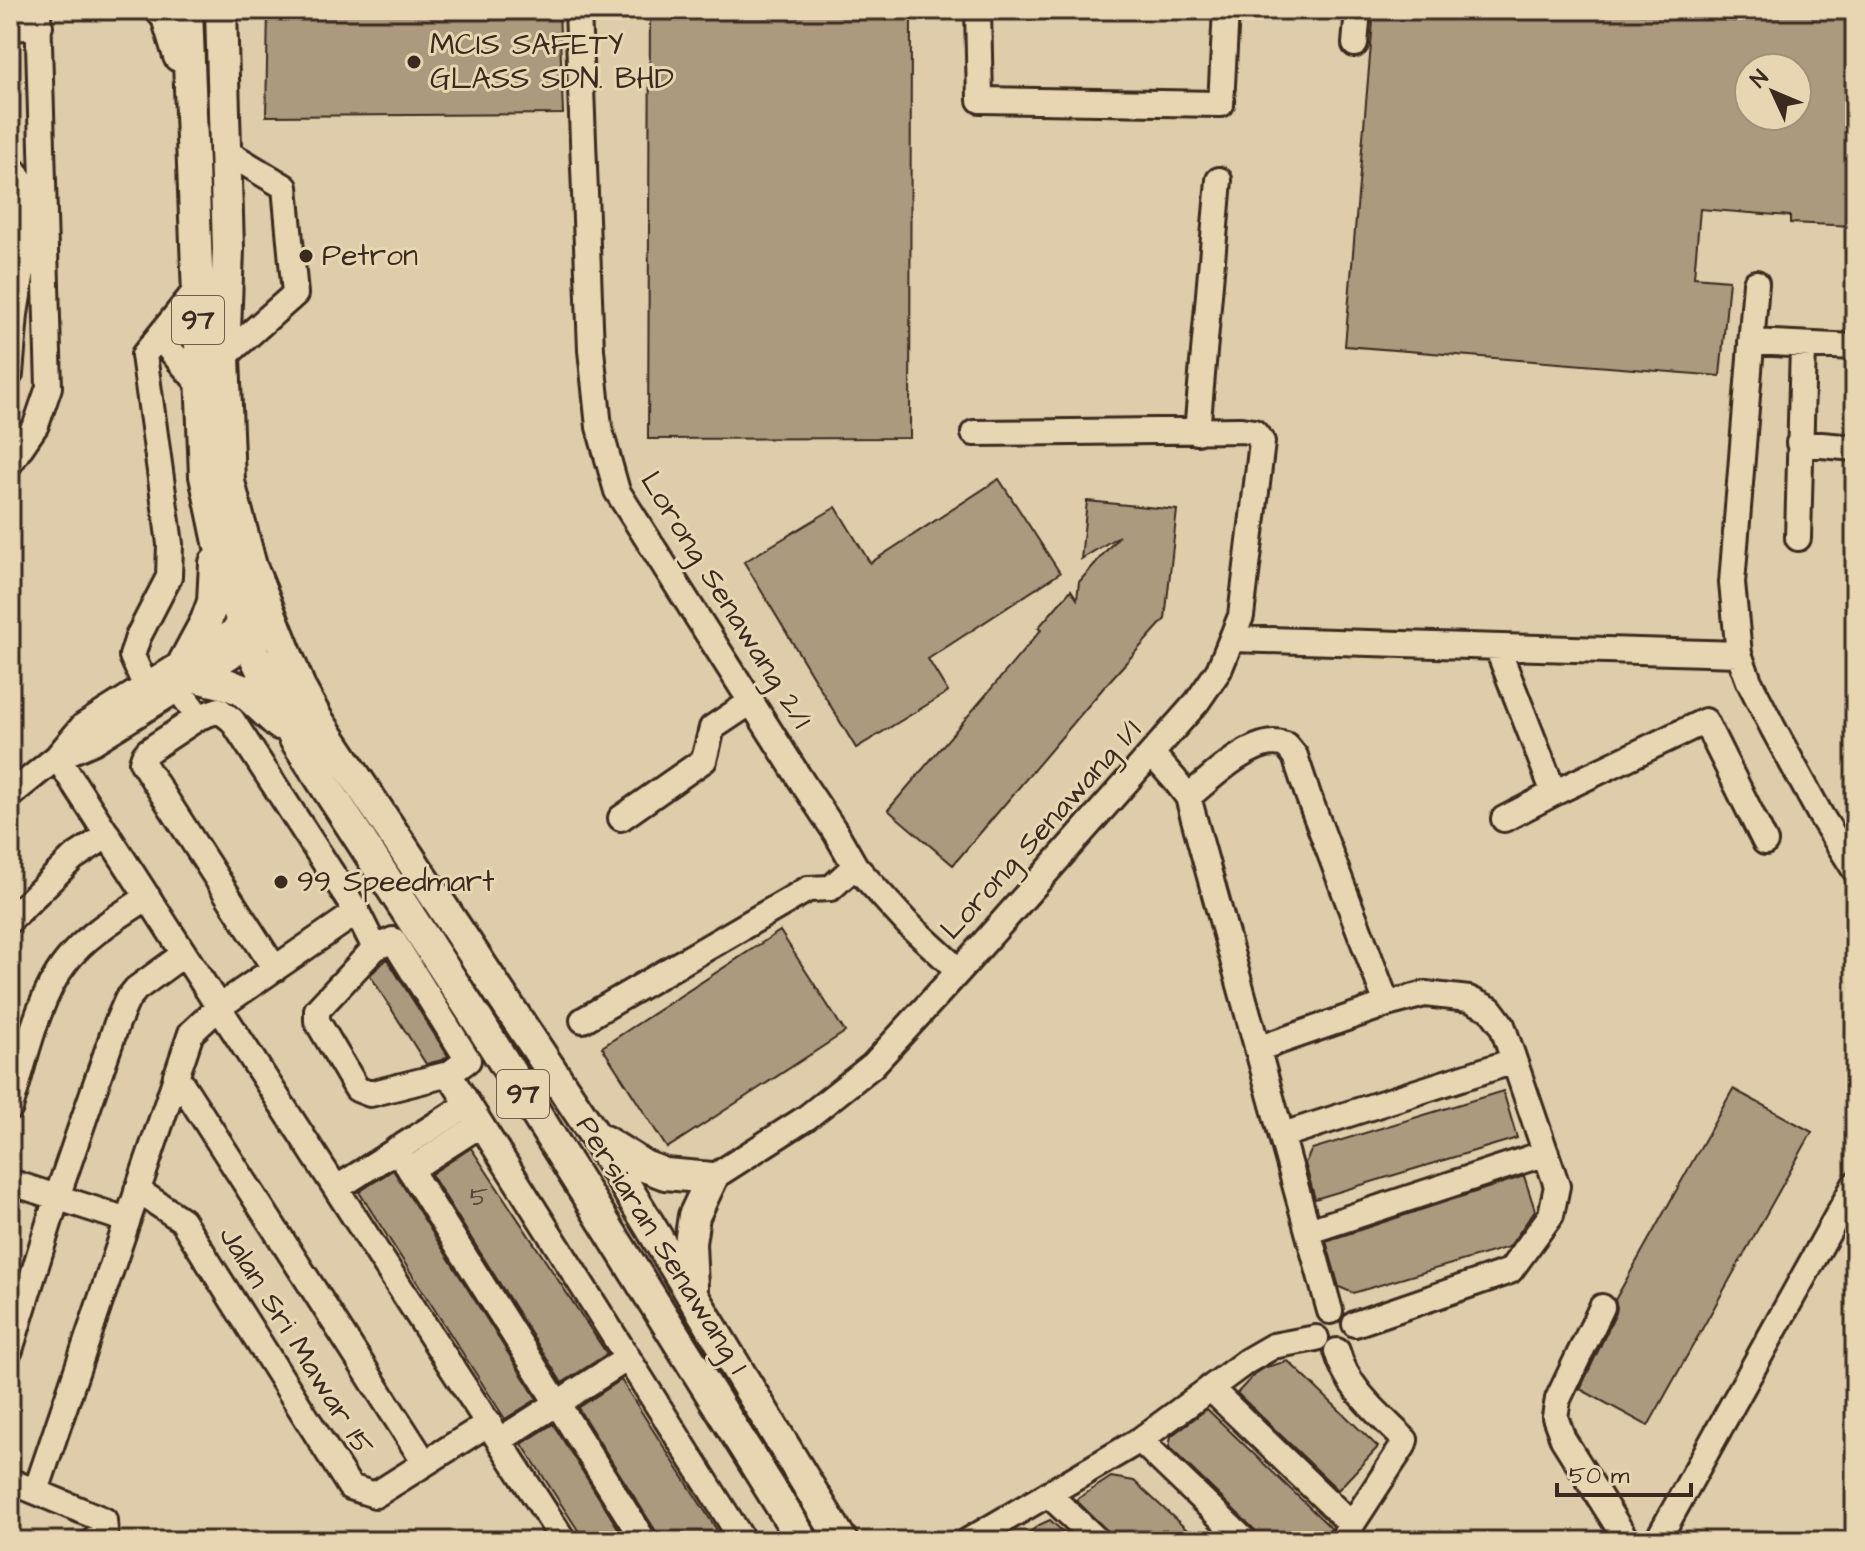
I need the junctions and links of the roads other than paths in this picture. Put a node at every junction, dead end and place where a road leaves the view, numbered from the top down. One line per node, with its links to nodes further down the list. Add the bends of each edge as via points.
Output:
1 (161, 10): 11 (main road)
2 (187, 10): 11 (main road, Persiaran Senawang 1 / 97)
3 (221, 10): 12 (main road, Persiaran Senawang 1 / 97)
4 (578, 10): 38 (street, Lorong Senawang 2/1, via 591,350 599,427 617,491)
5 (978, 10): 6 (street, via 980,100 1221,104)
6 (1226, 10)
7 (1358, 10): 10 (street)
8 (39, 18): 9 (street); 29 (street, via 49,387 36,425)
9 (10, 28)
10 (1355, 44)
11 (191, 96): 16 (main road, Persiaran Senawang 1 / 97)
12 (225, 151): 22 (main road, Persiaran Senawang 1 / 97); 22 (street, via 285,187 295,294)
13 (10, 172): 17 (street, via 24,186 26,246)
14 (1219, 180): 25 (street)
15 (1756, 283): 19 (street)
16 (197, 289): 18 (street); 24 (main road, Persiaran Senawang 1 / 97)
17 (13, 314): 23 (street)
18 (159, 337): 24 (street); 37 (street, via 144,355 170,544 169,577 132,656)
19 (1751, 342): 20 (street); 35 (street, via 1732,583)
20 (1803, 345): 21 (street); 27 (street)
21 (1855, 347)
22 (224, 357): 32 (main road, Persiaran Senawang 1 / 97, via 229,482 251,566)
23 (10, 374)
24 (201, 386): 30 (main road, Persiaran Senawang 1 / 97, via 205,476)
25 (1197, 432): 26 (street); 33 (street, Lorong Senawang 1/1, via 1241,430 1254,432 1262,442 1241,616)
26 (974, 433)
27 (1799, 443): 28 (street); 31 (street)
28 (1855, 448)
29 (10, 463)
30 (216, 525): 32 (main road, Persiaran Senawang 1 / 97, via 224,566); 36 (main road, via 213,602)
31 (1798, 538)
32 (258, 627): 36 (street); 40 (main road, Persiaran Senawang 1 / 97); 72 (main road, Persiaran Senawang 1 / 97)
33 (1233, 639): 34 (street); 41 (street, Lorong Senawang 1/1, via 1197,702)
34 (1497, 647): 35 (street); 43 (street)
35 (1739, 654): 51 (street, via 1773,728)
36 (186, 676): 37 (street); 39 (street); 40 (main road, via 242,690); 42 (street, via 93,742)
37 (146, 687): 42 (street, via 83,726)
38 (751, 702): 46 (street, via 712,728 704,760); 50 (street, Lorong Senawang 2/1)
39 (199, 717): 53 (street, via 219,710 232,720); 58 (street, via 148,751 142,762)
40 (295, 739): 55 (main road, Persiaran Senawang 1 / 97)
41 (1152, 754): 45 (street); 59 (street, Lorong Senawang 1/1)
42 (57, 757): 44 (street); 48 (street)
43 (1554, 793): 47 (street); 49 (street, via 1705,721)
44 (10, 795)
45 (1188, 797): 60 (street, via 1254,749 1286,745 1295,756); 64 (street)
46 (621, 818)
47 (1504, 819)
48 (108, 835): 52 (street); 54 (street, via 73,858)
49 (1765, 842)
50 (855, 866): 59 (street, Lorong Senawang 2/1); 62 (street, via 831,888 808,889)
51 (1855, 870)
52 (148, 897): 57 (street); 65 (street, via 97,931 66,961 46,991)
53 (357, 912): 56 (street); 58 (street)
54 (10, 920)
55 (412, 946): 56 (street, via 393,940); 63 (main road, Persiaran Senawang 1 / 97)
56 (375, 948): 67 (street, via 317,1010 317,1021 357,1089 370,1094)
57 (184, 954): 61 (street); 81 (street, via 127,1000)
58 (275, 969): 61 (street)
59 (959, 971): 76 (street, Lorong Senawang 1/1, via 873,1065 806,1118)
60 (1387, 1004): 64 (street); 66 (street, via 1425,994 1469,999 1490,1009 1502,1025)
61 (219, 1007): 68 (street, via 191,1033); 79 (street)
62 (583, 1020)
63 (469, 1034): 67 (street, via 468,1060); 105 (main road, Persiaran Senawang 1 / 97)
64 (1257, 1049): 71 (street)
65 (17, 1060): 69 (street)
66 (1514, 1061): 71 (street); 74 (street)
67 (449, 1074): 70 (street)
68 (176, 1075): 80 (street); 96 (street)
69 (10, 1108)
70 (474, 1115): 73 (street); 75 (street); 91 (street)
71 (1283, 1135): 83 (street)
72 (595, 1136): 76 (main road, via 665,1174); 84 (main road, Persiaran Senawang 1 / 97)
73 (397, 1149): 75 (street); 79 (street)
74 (1546, 1153): 83 (street); 87 (street, via 1557,1186 1551,1215 1510,1271)
75 (410, 1170): 93 (street)
76 (712, 1178): 84 (main road, via 694,1216)
77 (10, 1182): 81 (street)
78 (1855, 1184): 111 (street)
79 (337, 1188): 94 (street)
80 (137, 1190): 82 (street); 96 (street, Jalan Sri Mawar 15, via 182,1220 350,1487 375,1495)
81 (57, 1197): 82 (street); 89 (street)
82 (127, 1220): 98 (street)
83 (1309, 1231): 86 (street)
84 (693, 1293): 106 (main road, Persiaran Senawang 1 / 97)
85 (1602, 1307): 110 (street, via 1558,1399 1555,1417 1563,1439)
86 (1330, 1311): 87 (street, via 1343,1311); 88 (street, via 1319,1318)
87 (1355, 1324): 90 (street, via 1353,1342)
88 (1316, 1338): 90 (street, via 1324,1348); 92 (street, via 1273,1346)
89 (10, 1350)
90 (1337, 1351): 100 (street, via 1361,1397 1405,1440)
91 (628, 1358): 93 (street, Jalan Sri Mawar 15); 104 (street)
92 (1210, 1388): 95 (street); 100 (street)
93 (557, 1403): 94 (street, Jalan Sri Mawar 15); 103 (street)
94 (494, 1431): 96 (street, Jalan Sri Mawar 15); 102 (street)
95 (1140, 1440): 99 (street); 109 (street)
96 (425, 1463)
97 (10, 1481): 98 (street)
98 (36, 1491): 101 (street, via 104,1520 105,1530)
99 (1048, 1494): 107 (street); 108 (street)
100 (1346, 1533)
101 (93, 1541)
102 (564, 1541)
103 (644, 1541)
104 (743, 1541)
105 (803, 1541)
106 (842, 1541)
107 (968, 1541)
108 (1098, 1541)
109 (1245, 1541)
110 (1627, 1541)
111 (1657, 1541)

